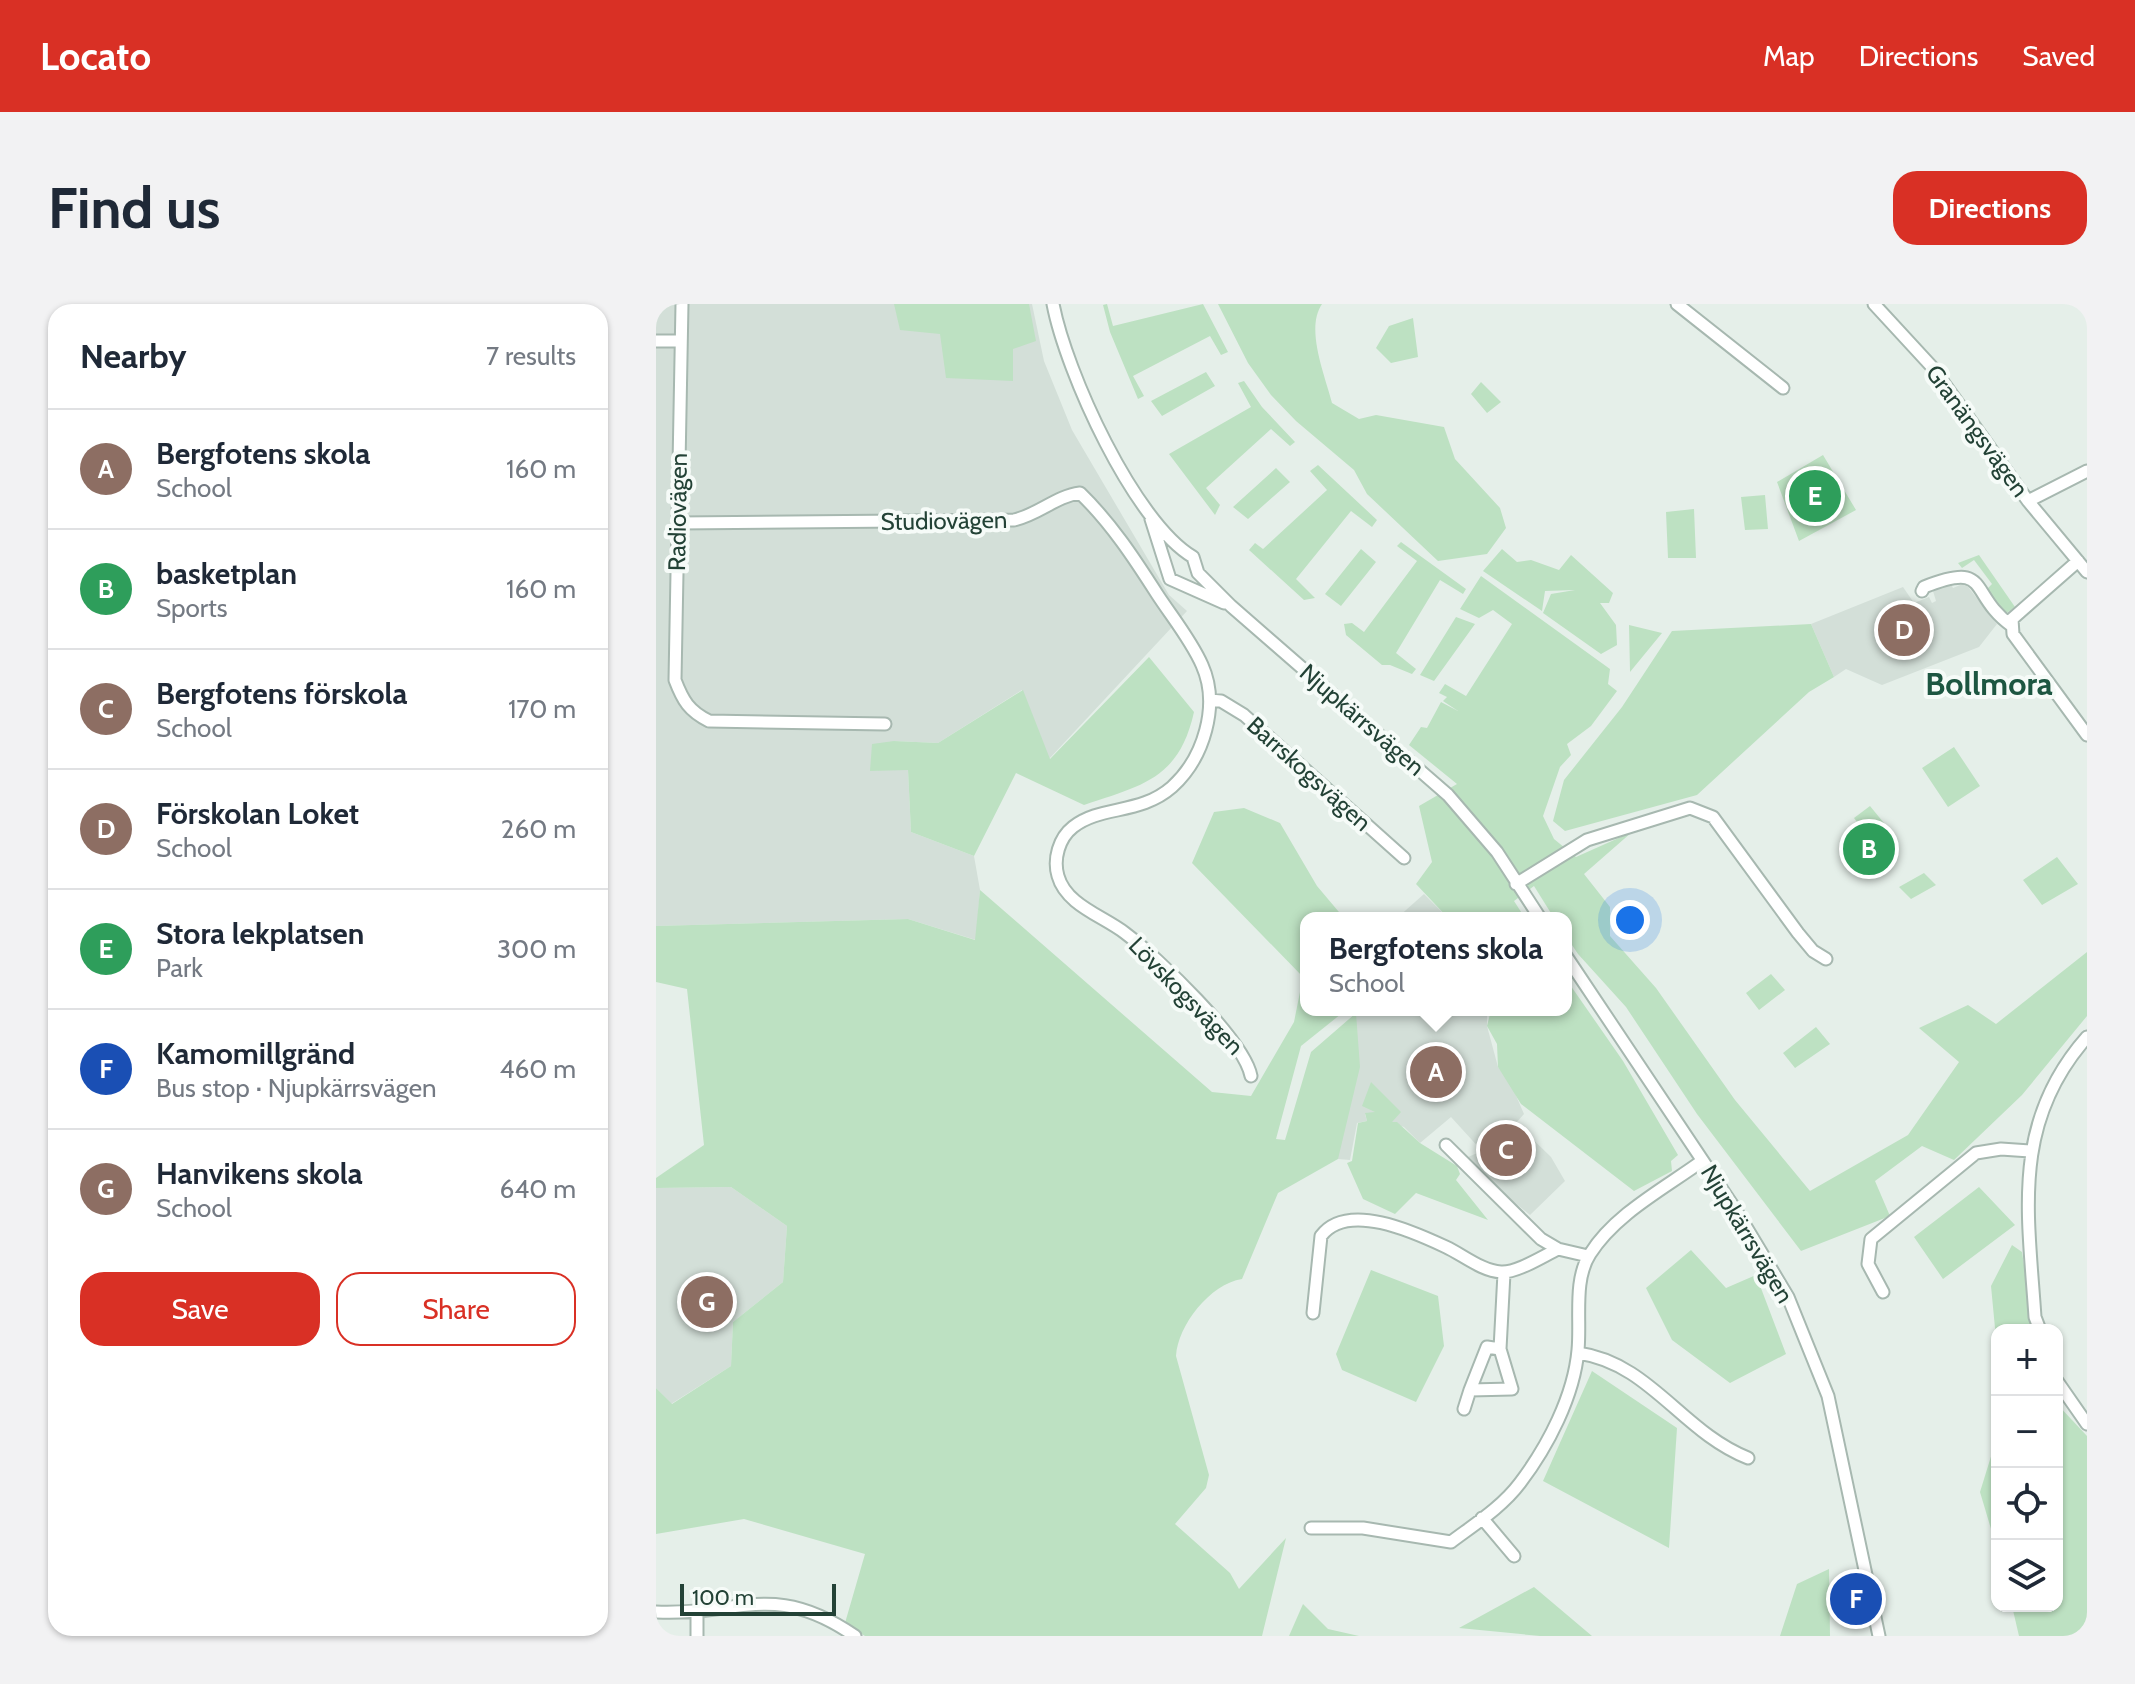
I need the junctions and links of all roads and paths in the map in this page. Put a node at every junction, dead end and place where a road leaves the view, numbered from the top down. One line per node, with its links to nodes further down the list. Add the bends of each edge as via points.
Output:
1 (682, 304): 6 (street, Radiovägen)
2 (1053, 304): 10 (street, Njupkärrsvägen, via 1070,367)
3 (1677, 304): 7 (street)
4 (1874, 304): 9 (street, Granängsvägen, via 1933,368)
5 (656, 341): 6 (street)
6 (681, 341): 11 (street, Radiovägen)
7 (1783, 388)
8 (2087, 471): 9 (street)
9 (2028, 501): 13 (street, Granängsvägen)
10 (1149, 512): 12 (street, Njupkärrsvägen); 14 (street, Njupkärrsvägen)
11 (678, 523): 18 (street, Studiovägen, via 1014,520 1080,493 1106,518); 24 (street, Radiovägen, via 675,680 692,712 709,721)
12 (1184, 553): 14 (street, via 1173,556); 16 (street, Njupkärrsvägen, via 1196,560)
13 (2078, 561): 15 (street, Granängsvägen); 22 (street, via 2012,619)
14 (1167, 567): 17 (street, Njupkärrsvägen); 18 (street)
15 (2087, 572)
16 (1198, 573): 17 (street); 20 (street, Njupkärrsvägen)
17 (1179, 584): 18 (street); 20 (street, Njupkärrsvägen)
18 (1154, 590): 21 (street, Studiovägen)
19 (1922, 591): 22 (street, via 1953,575 1971,578)
20 (1231, 606): 27 (street, Njupkärrsvägen, via 1448,795 1497,852)
21 (1169, 612): 23 (street, Lövskogsvägen, via 1203,666)
22 (2012, 626): 25 (street)
23 (1210, 700): 26 (street, Barrskogsvägen, via 1244,715); 32 (street, Lövskogsvägen, via 1204,740 1177,782 1128,811 1085,818 1060,844 1056,871 1073,900 1134,940 1199,1004 1248,1061)
24 (885, 724)
25 (2087, 735)
26 (1404, 858)
27 (1516, 884): 28 (street, Njupkärrsvägen); 29 (street, via 1587,840 1690,808 1703,811 1716,821 1813,951)
28 (1536, 912)
29 (1826, 959)
30 (1572, 965): 35 (street, Njupkärrsvägen)
31 (2087, 1037): 34 (street, via 2050,1088)
32 (1251, 1076)
33 (1446, 1145): 36 (street, via 1541,1239)
34 (2030, 1151): 39 (street, via 1976,1153 1871,1239 1868,1264); 41 (street, via 2027,1208)
35 (1702, 1161): 37 (street, via 1616,1224); 56 (street, Njupkärrsvägen, via 1788,1297 1828,1396)
36 (1558, 1249): 37 (street); 38 (street)
37 (1588, 1256): 43 (street, via 1580,1286)
38 (1504, 1273): 40 (street, via 1418,1235 1368,1221 1341,1221 1321,1236); 42 (street)
39 (1883, 1292)
40 (1313, 1313)
41 (2038, 1324)
42 (1500, 1349): 44 (street, via 1487,1347); 44 (street, via 1512,1389)
43 (1578, 1353): 48 (street, via 1605,1356 1631,1370 1713,1441); 49 (street, via 1560,1416 1520,1483)
44 (1470, 1390): 46 (street)
45 (2063, 1390): 47 (street)
46 (1464, 1409)
47 (2087, 1424)
48 (1748, 1458)
49 (1482, 1518): 50 (street, via 1451,1542 1363,1528); 51 (street)
50 (1311, 1528)
51 (1514, 1556)
52 (656, 1612): 53 (street)
53 (697, 1614): 54 (street); 55 (street, via 757,1602 796,1605)
54 (697, 1636)
55 (855, 1636)
56 (1879, 1636)

